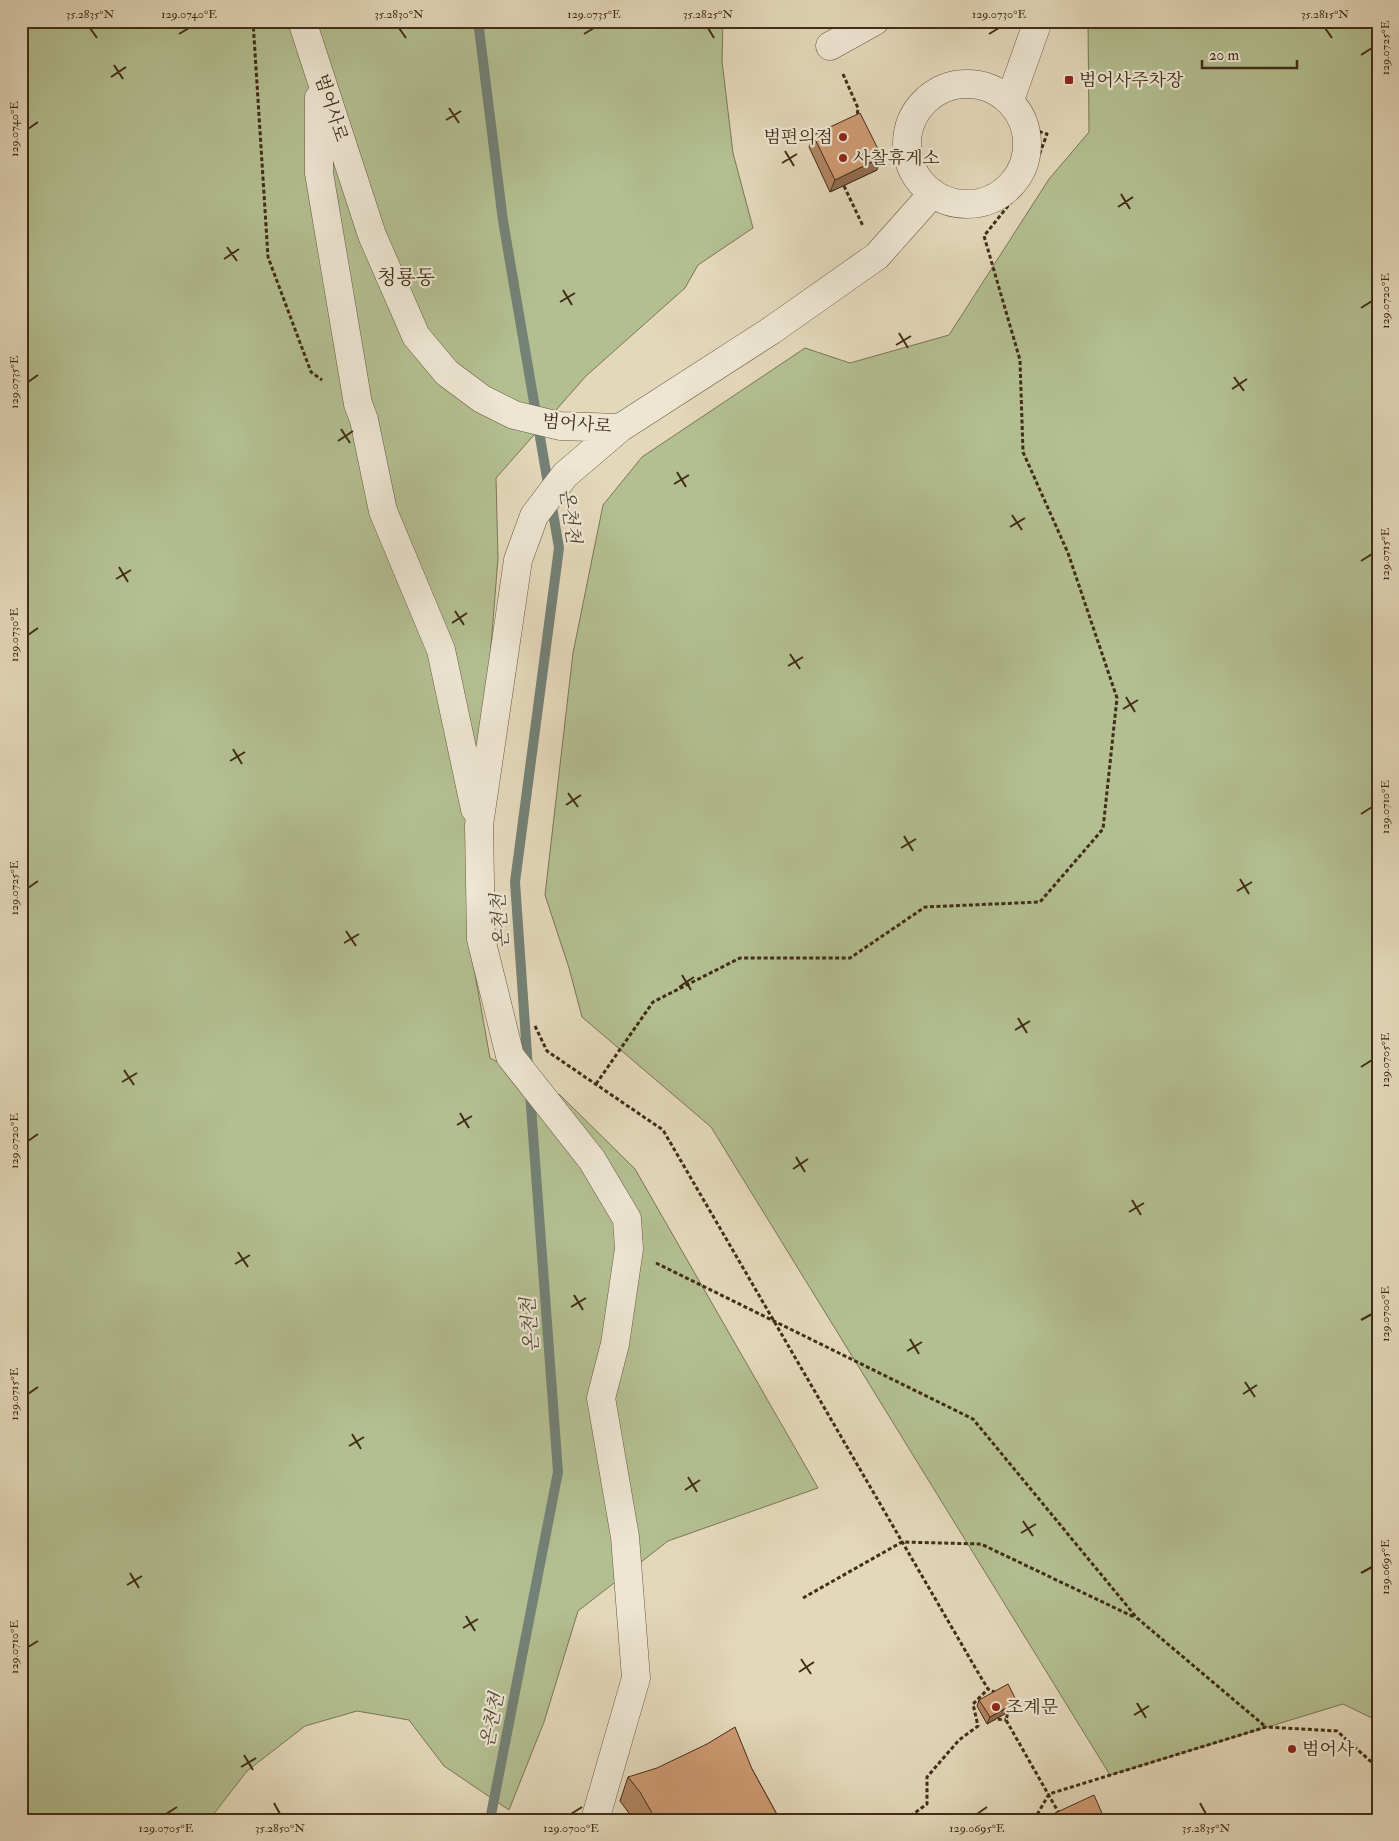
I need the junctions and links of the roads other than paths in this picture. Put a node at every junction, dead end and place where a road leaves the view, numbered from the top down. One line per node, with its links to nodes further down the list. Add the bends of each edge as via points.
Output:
1 (302, 21): 5 (street, 범어사로)
2 (874, 21): 4 (street)
3 (1038, 21): 6 (street)
4 (830, 46)
5 (320, 74): 8 (street, 범어사로, via 372,235 416,336 447,374 482,399 514,415 560,426); 9 (street, via 319,173 358,404 383,512 441,650)
6 (1010, 100): 7 (street, via 1022,117 1027,136 1027,156 1020,174 1007,190 990,200 971,204 952,202); 7 (street, via 994,89 954,84 936,92 921,105 911,122 907,142 910,162 919,180)
7 (933, 194): 8 (street, 범어사로, via 877,256 772,330)
8 (620, 428): 9 (street, via 565,475 534,516 518,560)
9 (479, 825): 10 (street, via 480,939 510,1056 592,1160 627,1219 629,1249 615,1344 601,1398 625,1537 636,1678)
10 (595, 1820)

